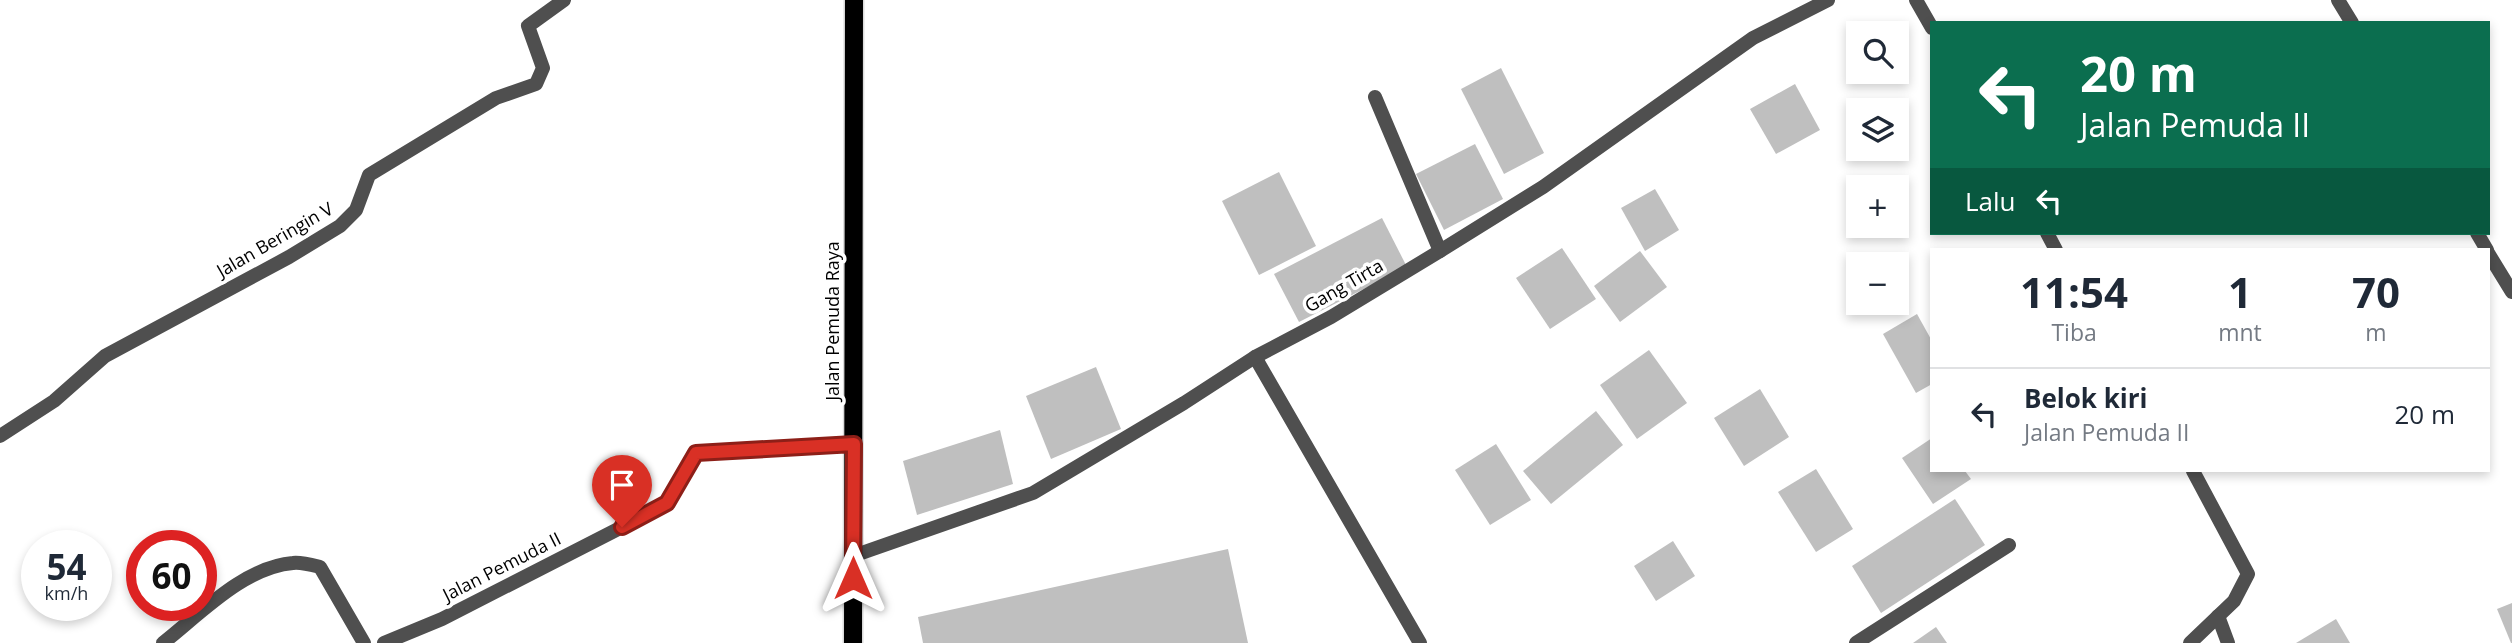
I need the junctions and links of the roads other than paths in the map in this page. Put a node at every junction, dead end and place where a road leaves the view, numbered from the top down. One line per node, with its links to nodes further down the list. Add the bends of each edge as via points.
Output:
1 (564, 0): 13 (street, Jalan Beringin V, via 528,26 543,68 536,84 496,98 369,176 356,210 340,226 117,349 54,401)
2 (854, 0): 14 (main road, Jalan Pemuda Raya)
3 (1916, 0): 7 (street)
4 (2338, 0): 6 (street)
5 (1820, 2): 9 (street, Gang Tirta, via 1753,38 1543,187)
6 (2351, 21)
7 (1930, 24)
8 (1375, 97): 9 (street)
9 (1440, 251): 12 (street, Gang Tirta)
10 (2490, 254): 11 (street)
11 (2512, 292)
12 (1255, 357): 17 (street, Gang Tirta, via 1033,493); 23 (street)
13 (0, 436)
14 (854, 444): 17 (main road, Jalan Pemuda Raya); 21 (street, Jalan Pemuda II, via 696,453 667,503 442,619)
15 (2194, 472): 18 (street, via 2248,574 2234,601)
16 (2009, 545): 24 (street)
17 (853, 556): 22 (main road, Jalan Pemuda Raya)
18 (2218, 616): 25 (street); 26 (street)
19 (163, 643): 20 (street, via 263,570 294,563 320,566)
20 (364, 643)
21 (384, 643)
22 (853, 643)
23 (1420, 643)
24 (1856, 643)
25 (2190, 643)
26 (2228, 643)

